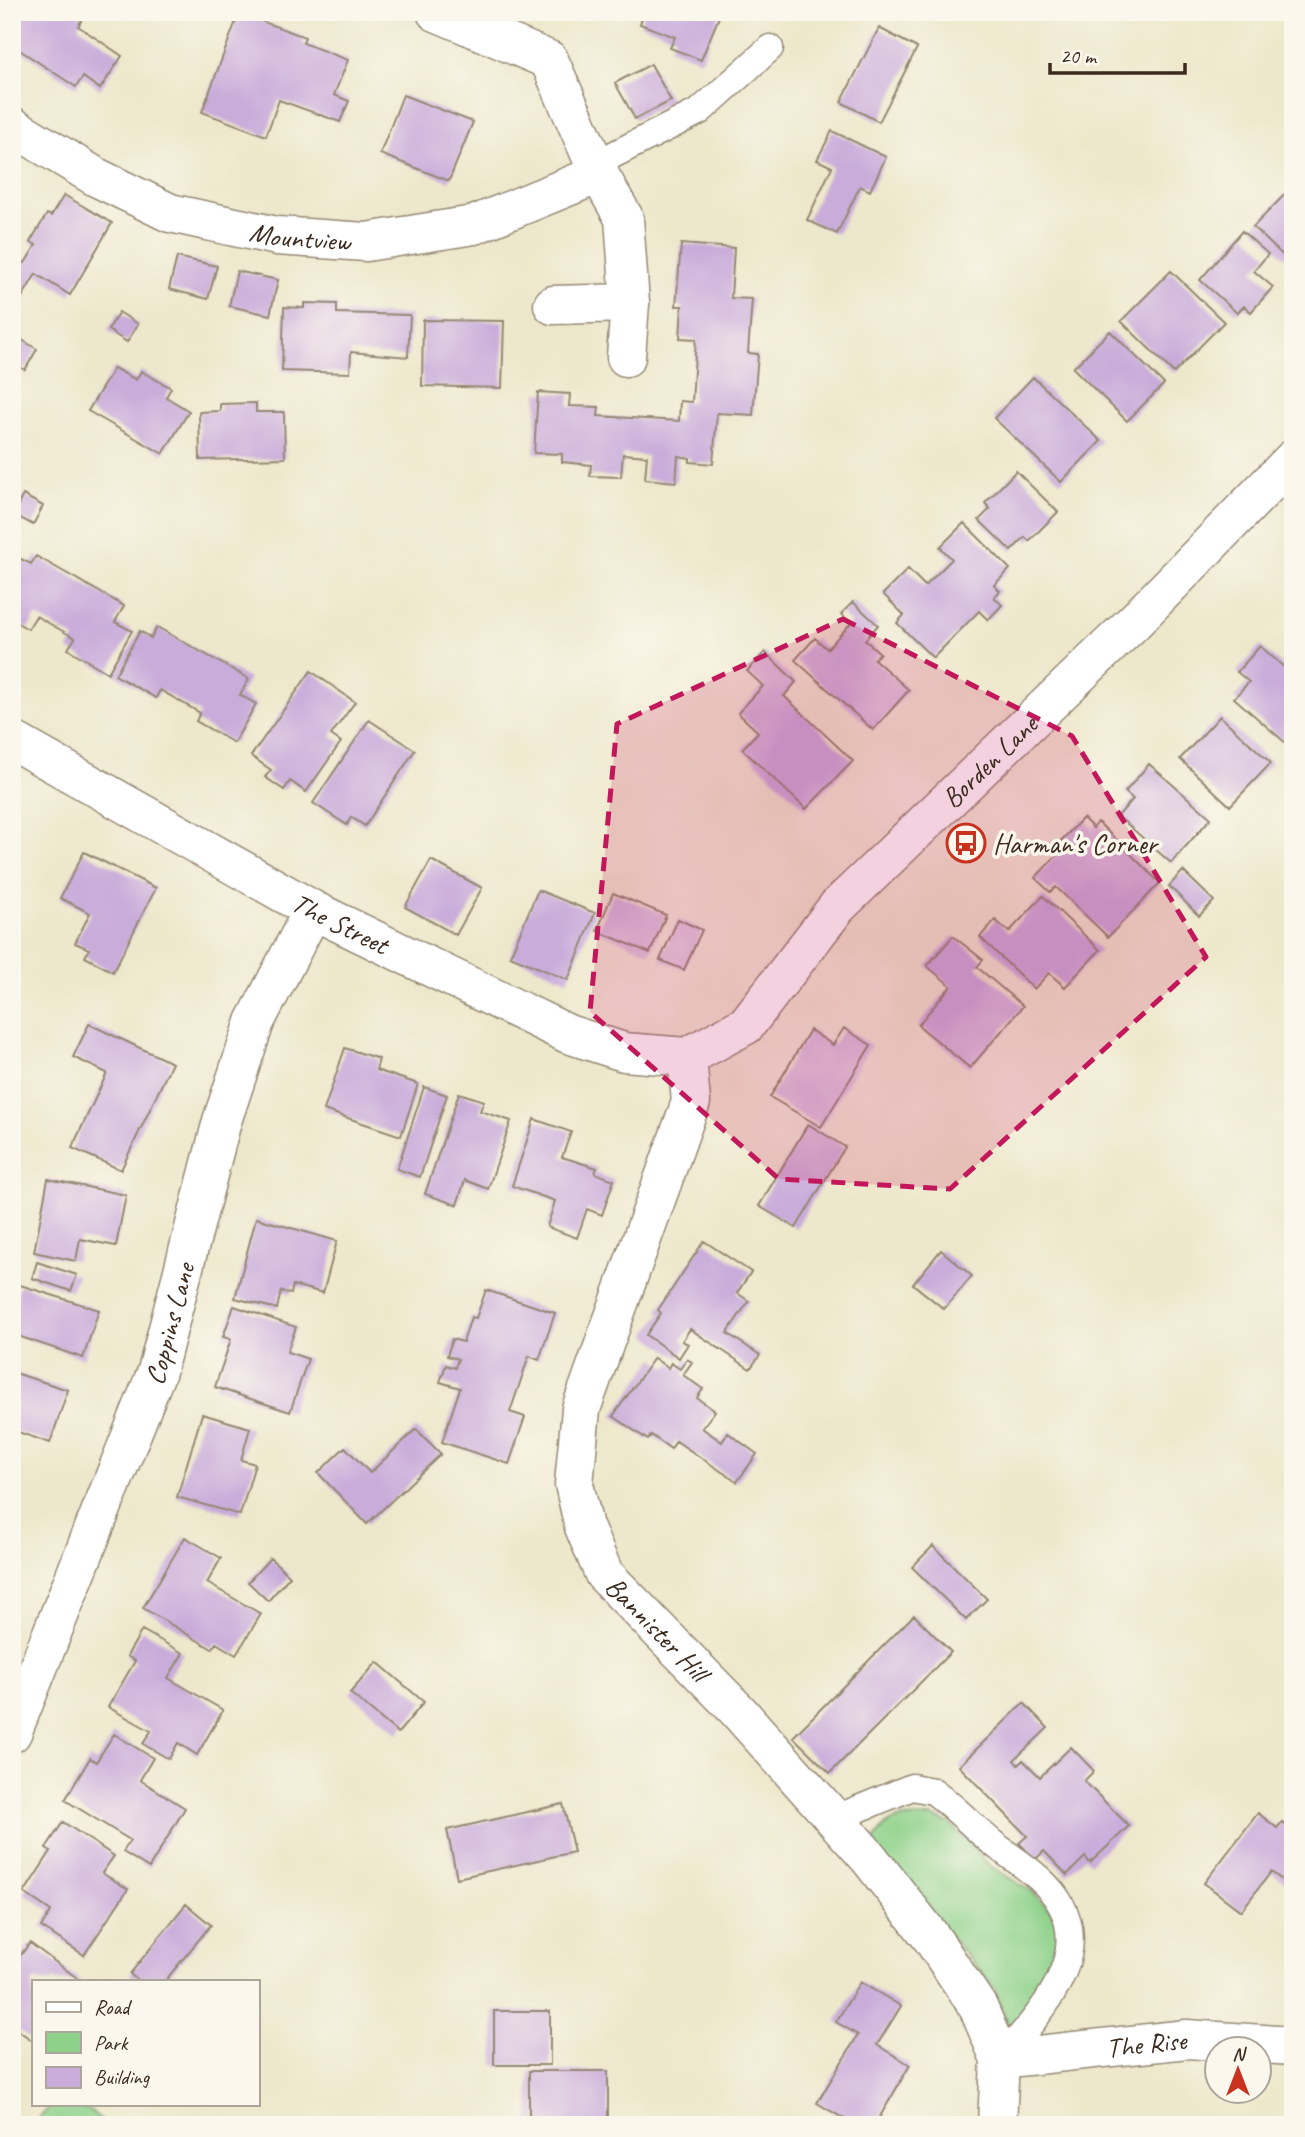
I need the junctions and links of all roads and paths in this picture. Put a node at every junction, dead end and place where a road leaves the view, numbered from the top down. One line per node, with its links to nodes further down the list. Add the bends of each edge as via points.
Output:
1 (436, 12): 4 (street, via 549,60)
2 (770, 48): 4 (lane, via 700,111)
3 (13, 129): 4 (street, Mountview, via 170,213 276,236 366,242 474,225)
4 (597, 169): 5 (street, via 624,218)
5 (630, 303): 6 (street); 7 (street)
6 (553, 305)
7 (626, 357)
8 (1293, 459): 11 (street, Borden Lane, via 1134,622 837,907 746,1024)
9 (12, 740): 10 (street, The Street)
10 (313, 910): 11 (street, The Street, via 568,1034 624,1052); 12 (street, Coppins Lane, via 255,1022 222,1121 156,1371)
11 (687, 1057): 13 (street, Bannister Hill, via 691,1102 581,1409 574,1484 584,1527 604,1574 738,1711)
12 (12, 1734)
13 (834, 1819): 15 (street, Bannister Hill, via 932,1937 978,2007); 15 (lane, via 912,1787 933,1791 1043,1882 1060,1904 1069,1923 1067,1961 1035,2020)
14 (1293, 2046): 15 (street, The Rise, via 1186,2039)
15 (1000, 2060): 16 (street, Bannister Hill)
16 (997, 2125)

